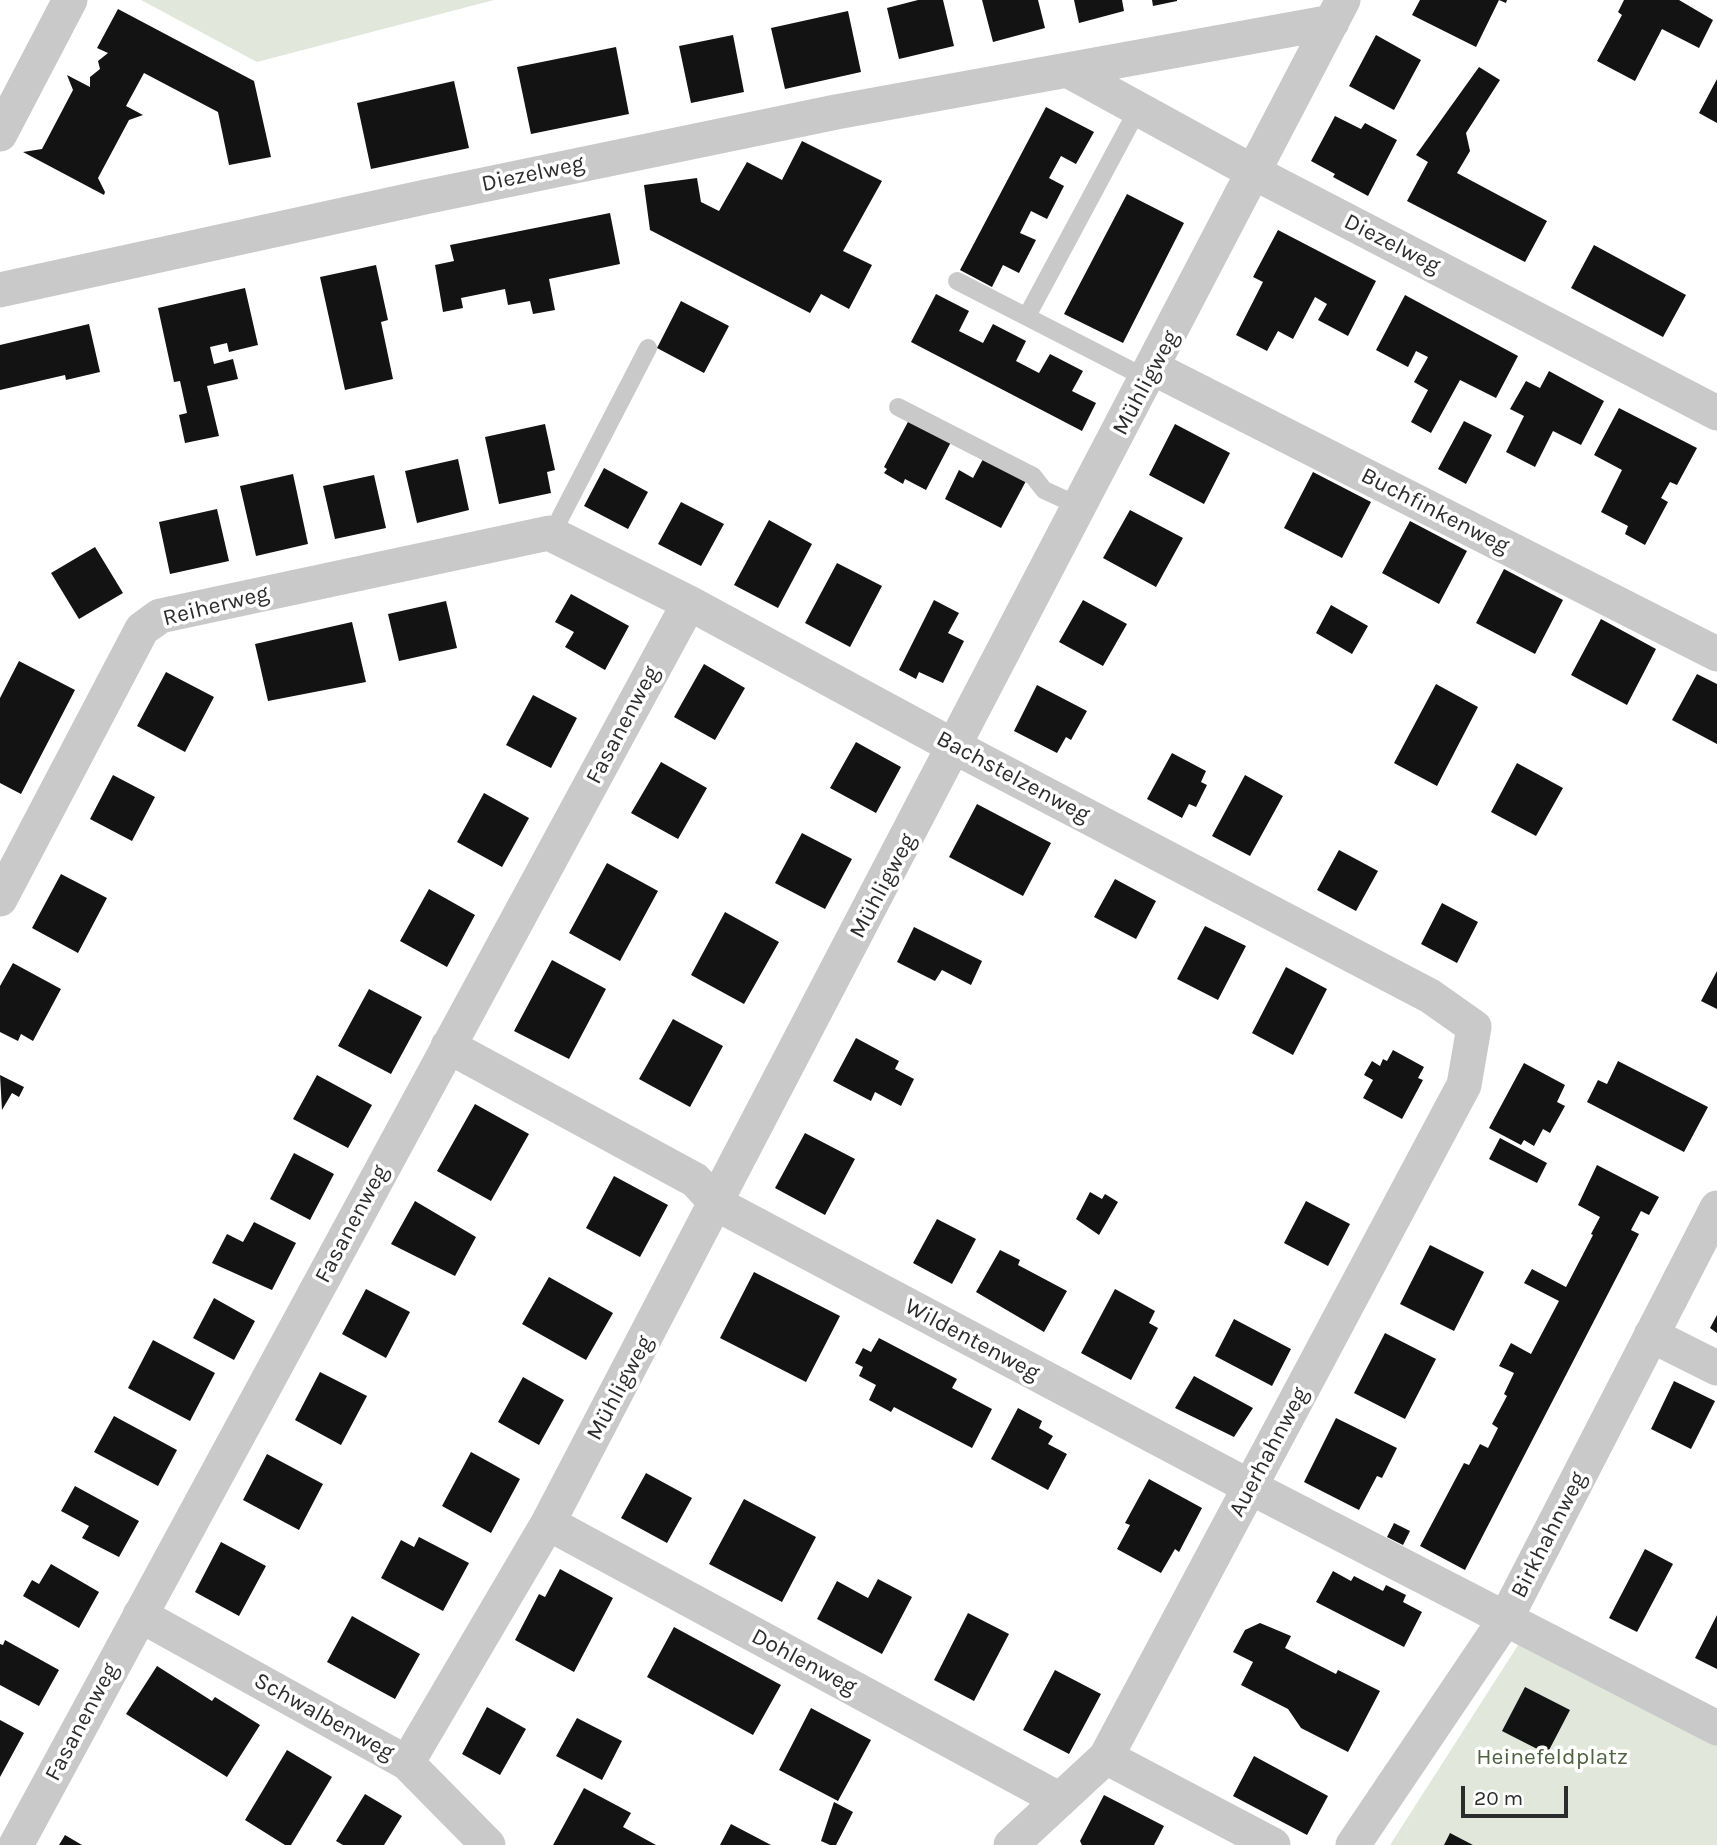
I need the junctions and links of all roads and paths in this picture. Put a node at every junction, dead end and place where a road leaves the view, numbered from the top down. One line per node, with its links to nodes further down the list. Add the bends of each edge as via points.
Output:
1 (70, 0): 5 (street)
2 (1338, 11): 3 (street, Diezelweg); 6 (street, Mühligweg)
3 (1069, 71): 4 (street, Diezelweg); 8 (street, Diezelweg, via 836,112)
4 (1138, 109): 6 (street, Diezelweg); 9 (lane)
5 (0, 134)
6 (1255, 173): 11 (street, Mühligweg); 13 (street, Diezelweg)
7 (957, 281): 9 (lane)
8 (0, 289)
9 (1027, 316): 11 (lane)
10 (649, 348): 15 (lane)
11 (1151, 374): 14 (street, Mühligweg); 17 (street, Buchfinkenweg)
12 (898, 407): 14 (lane, via 1033,476 1044,490)
13 (1717, 414)
14 (1081, 507): 18 (street, Mühligweg)
15 (552, 534): 16 (street, Bachstelzenweg); 19 (street, Reiherweg, via 160,616 142,629)
16 (689, 603): 18 (street, Bachstelzenweg); 21 (street, Fasanenweg)
17 (1717, 654)
18 (955, 747): 20 (street, Bachstelzenweg, via 1430,996); 22 (street, Mühligweg)
19 (0, 899)
20 (1474, 1027): 26 (street, Auerhahnweg, via 1464,1085)
21 (448, 1046): 22 (street, Wildentenweg, via 695,1180); 28 (street, Fasanenweg)
22 (717, 1204): 26 (street, Wildentenweg); 27 (street, Mühligweg)
23 (1717, 1208): 24 (street, Birkhahnweg)
24 (1651, 1335): 25 (street); 29 (street, Birkhahnweg)
25 (1717, 1368)
26 (1250, 1487): 29 (street, Wildentenweg); 31 (street, Auerhahnweg)
27 (548, 1523): 32 (street, Mühligweg); 33 (street, Dohlenweg)
28 (140, 1615): 32 (street, Schwalbenweg); 34 (street, Fasanenweg)
29 (1506, 1618): 30 (street); 38 (street, Birkhahnweg)
30 (1717, 1728)
31 (1106, 1756): 33 (street, Auerhahnweg); 37 (street)
32 (407, 1763): 35 (street, Schwalbenweg)
33 (1060, 1800): 36 (street, Auerhahnweg)
34 (16, 1845)
35 (488, 1845)
36 (1011, 1845)
37 (1273, 1845)
38 (1353, 1845)

